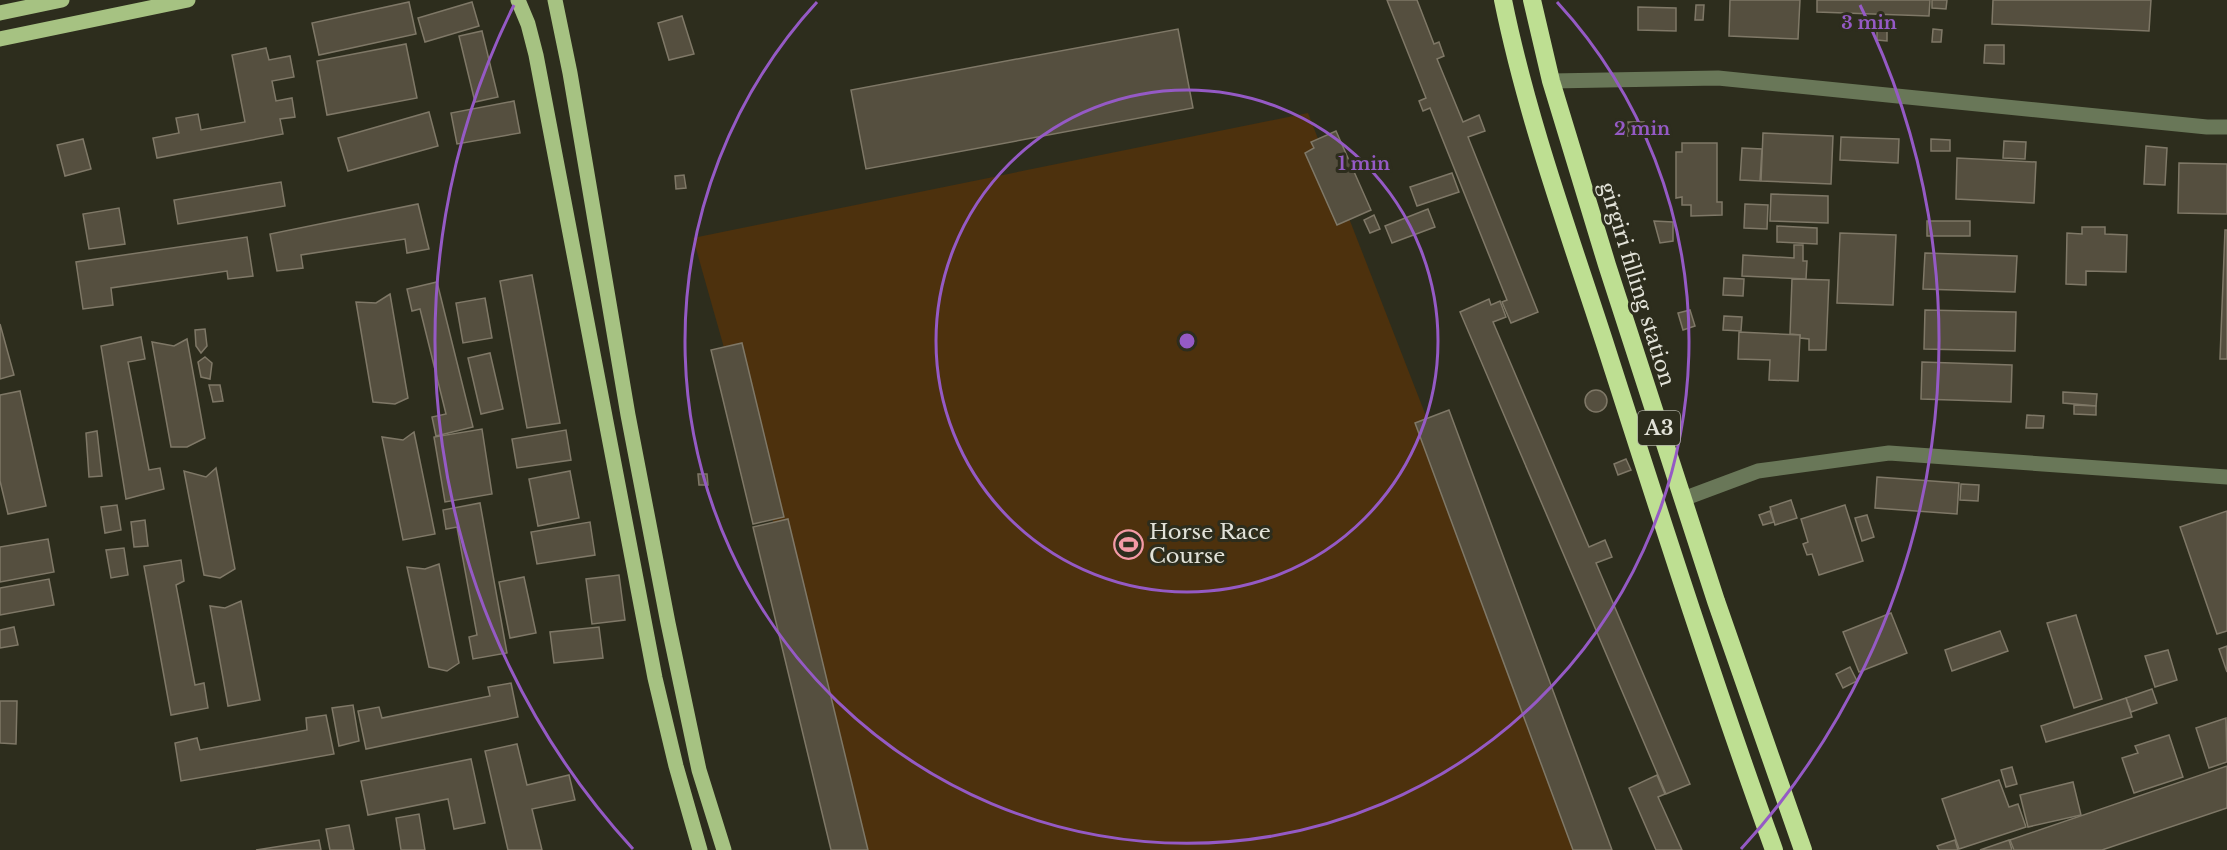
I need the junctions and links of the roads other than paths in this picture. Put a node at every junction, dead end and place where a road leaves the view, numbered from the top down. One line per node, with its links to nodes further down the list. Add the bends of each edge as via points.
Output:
1 (62, 0): 7 (main road)
2 (188, 0): 8 (main road)
3 (518, 0): 12 (main road, via 536,55)
4 (555, 0): 11 (main road)
5 (1503, 0): 17 (highway, A3, via 1512,46 1554,188 1702,644)
6 (1532, 0): 9 (highway, girgiri filling station / A3)
7 (0, 13)
8 (0, 39)
9 (1551, 81): 10 (street, via 1718,78); 14 (highway, girgiri filling station / A3)
10 (2227, 127)
11 (599, 248): 12 (main road); 16 (main road, via 668,623 699,770)
12 (575, 253): 15 (main road, via 655,678)
13 (2227, 477): 14 (street, via 1889,453 1758,471)
14 (1683, 499): 18 (highway, girgiri filling station / A3)
15 (700, 850)
16 (724, 850)
17 (1774, 850)
18 (1803, 850)

